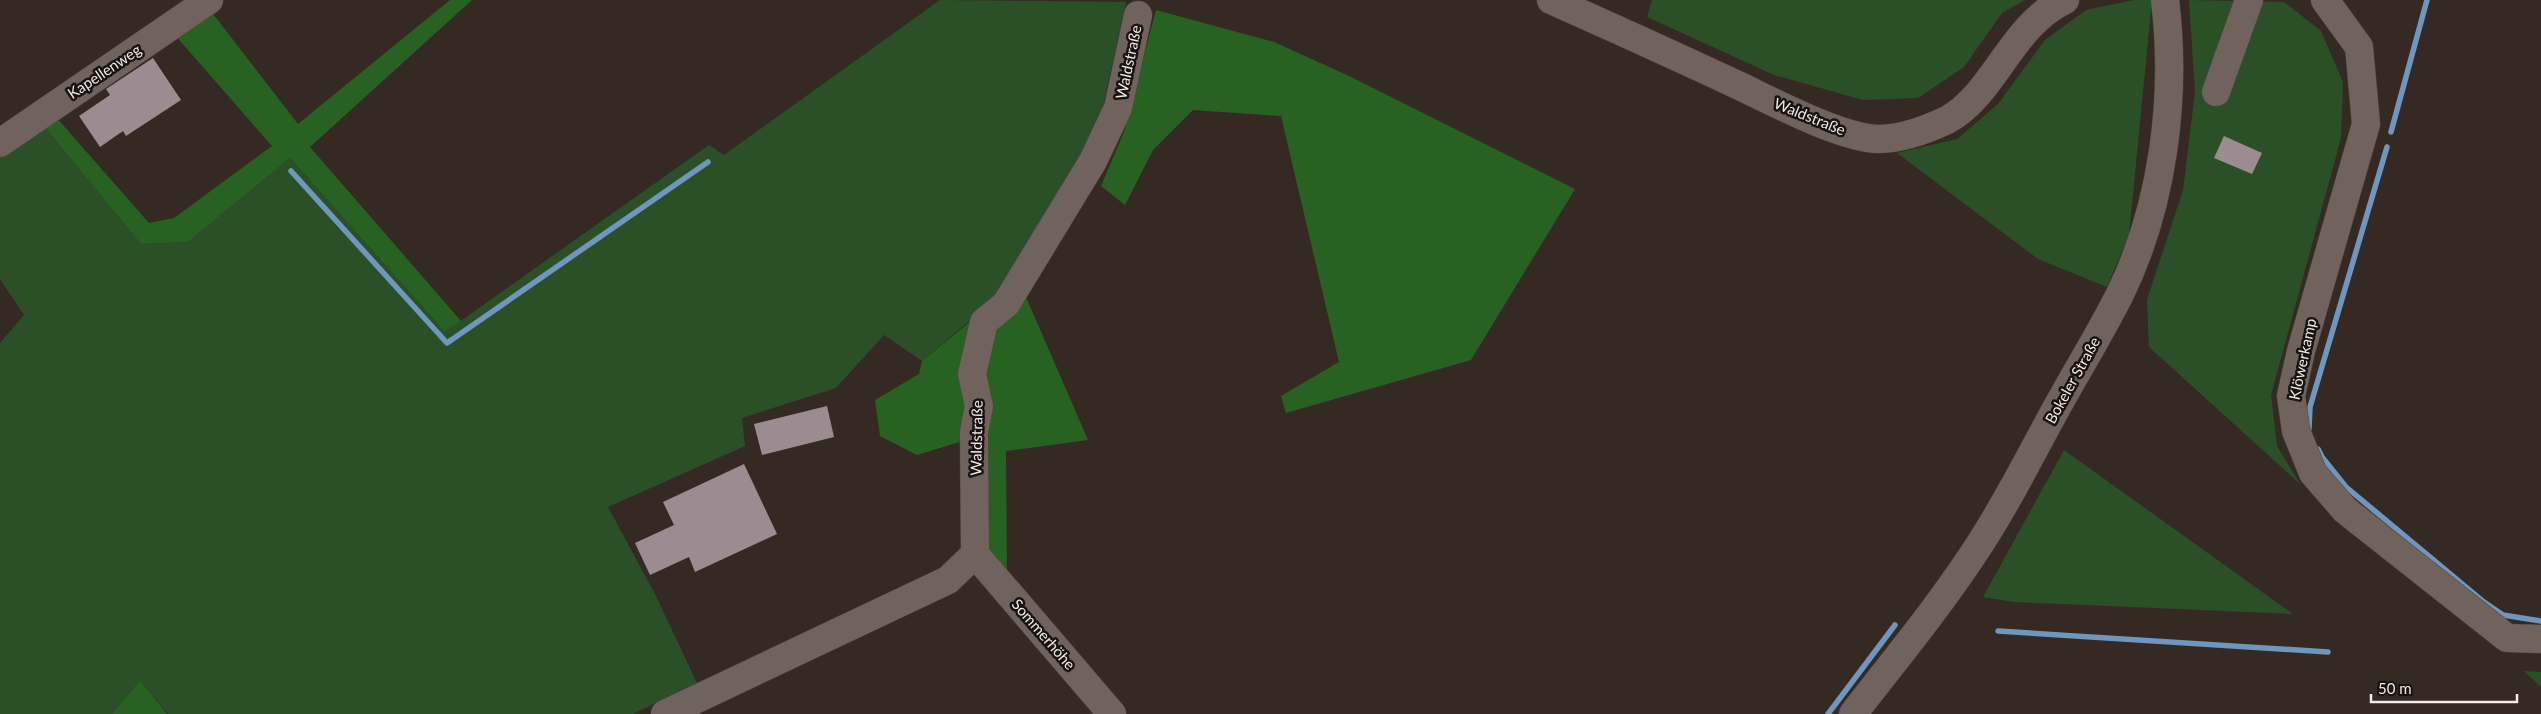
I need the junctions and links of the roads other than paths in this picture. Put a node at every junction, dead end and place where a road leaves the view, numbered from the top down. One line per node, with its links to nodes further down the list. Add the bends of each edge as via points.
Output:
1 (208, 0): 9 (street, Kapellenweg)
2 (1552, 0): 3 (street, Waldstraße, via 1838,130 1877,139 1909,135 1948,119 1974,97 2021,35 2048,8)
3 (2065, 0)
4 (2165, 0): 14 (street, Bokeler Straße, via 2170,36 2164,144 2141,239 2120,293 1974,554)
5 (2249, 0): 8 (street)
6 (2325, 0): 11 (street, Klöwerkamp, via 2359,47 2366,124 2301,351 2291,396 2296,431 2313,473 2345,510 2507,638)
7 (1138, 15): 10 (street, Waldstraße, via 1118,108 1093,161 1006,304 984,322 972,374 979,406 974,432)
8 (2216, 92)
9 (0, 142)
10 (975, 554): 12 (street, via 948,580); 13 (street, Sommerhöhe)
11 (2541, 639)
12 (664, 714)
13 (1112, 714)
14 (1854, 714)

